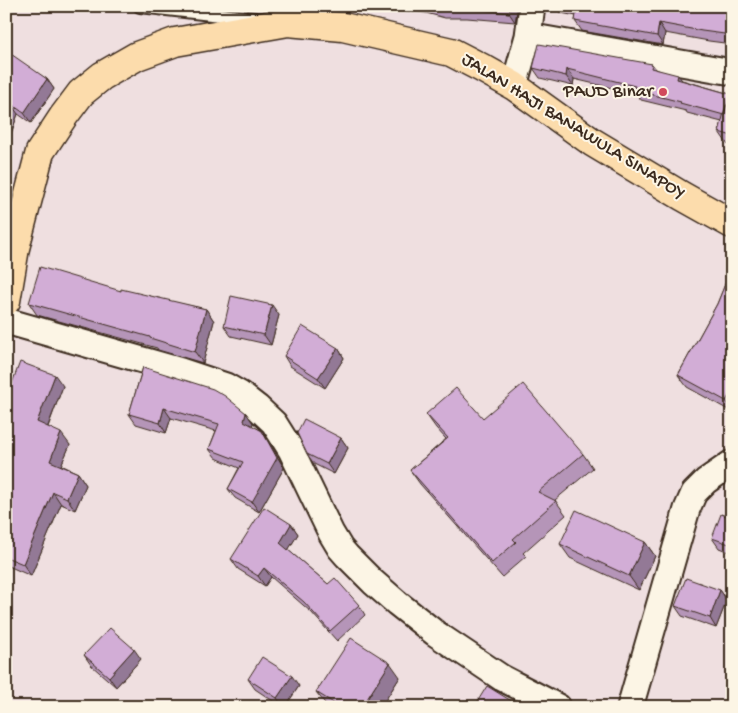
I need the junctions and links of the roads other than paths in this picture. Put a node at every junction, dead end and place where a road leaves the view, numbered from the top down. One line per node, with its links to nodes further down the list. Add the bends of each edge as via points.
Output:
1 (140, 6): 3 (lane)
2 (532, 6): 4 (street)
3 (289, 14): 6 (highway, JALAN HAJI BANAWULA SINAPOY, via 451,52); 8 (highway, JALAN HAJI BANAWULA SINAPOY, via 175,42 137,56 102,76 81,93 40,152 15,248)
4 (528, 36): 5 (street); 6 (street)
5 (732, 72)
6 (514, 86): 7 (highway, JALAN HAJI BANAWULA SINAPOY, via 592,142)
7 (732, 224)
8 (6, 301)
9 (6, 321): 11 (street, via 182,370 240,394 274,423 340,548 373,582 435,633 502,678)
10 (732, 463): 12 (street, via 694,493 687,509)
11 (558, 707)
12 (630, 707)

